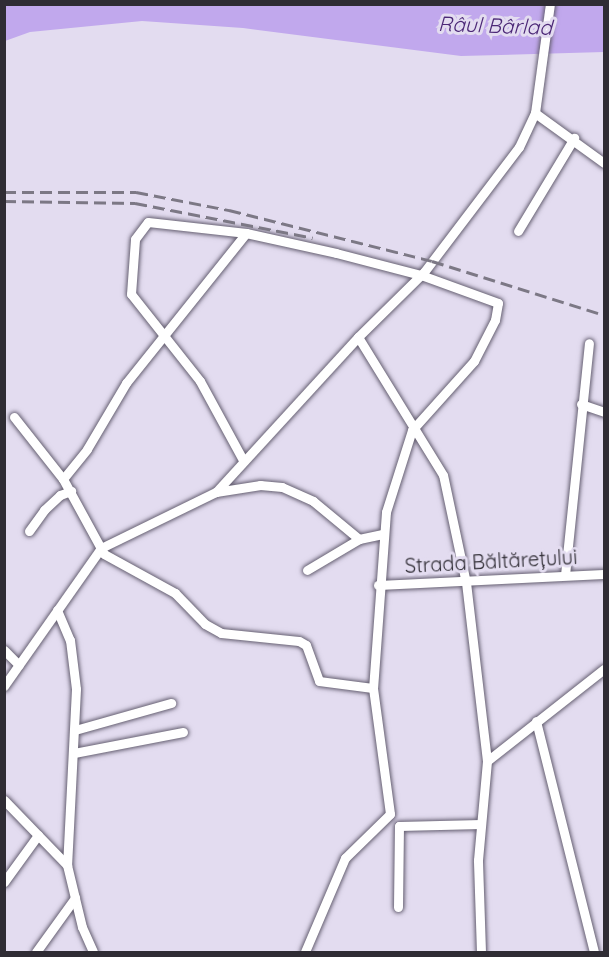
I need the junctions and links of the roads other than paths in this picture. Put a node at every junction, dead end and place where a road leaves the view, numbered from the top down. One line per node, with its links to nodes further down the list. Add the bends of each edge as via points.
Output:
1 (550, 4): 2 (street)
2 (535, 113): 3 (street); 7 (street, via 514,153)
3 (574, 138): 4 (street); 5 (street)
4 (604, 163)
5 (518, 231)
6 (246, 233): 7 (street); 8 (street); 8 (street, via 158,222 148,222 139,231 131,294)
7 (421, 275): 9 (street); 14 (street, via 495,300 500,308 474,360)
8 (163, 335): 15 (street, via 207,393); 16 (street, via 116,396 87,449)
9 (358, 337): 14 (street); 15 (street)
10 (589, 343): 11 (street)
11 (581, 404): 12 (street); 25 (street)
12 (604, 412)
13 (14, 417): 16 (street)
14 (412, 430): 20 (street); 26 (street, via 443,475)
15 (243, 460): 18 (street)
16 (63, 479): 17 (street)
17 (71, 491): 19 (street, via 60,495 44,510); 22 (street)
18 (216, 492): 21 (street, via 260,485 282,487 313,501); 22 (street)
19 (29, 531)
20 (382, 534): 21 (street); 27 (street)
21 (359, 539): 23 (street)
22 (101, 548): 28 (street); 33 (street, via 109,558 175,593 205,624 220,633 299,640 306,645 319,681)
23 (307, 570)
24 (604, 574): 25 (street, Strada Băltărețului)
25 (565, 575): 26 (street, Strada Băltărețului)
26 (466, 583): 27 (street, Strada Băltărețului); 39 (street)
27 (378, 585): 33 (street)
28 (57, 610): 30 (street); 36 (street, via 64,620 75,664)
29 (4, 650): 30 (street)
30 (19, 665): 32 (street)
31 (604, 669): 35 (street)
32 (4, 686)
33 (374, 688): 41 (street)
34 (171, 703): 36 (street)
35 (536, 721): 39 (street); 53 (street)
36 (75, 730): 38 (street)
37 (183, 732): 38 (street)
38 (74, 753): 45 (street)
39 (487, 761): 42 (street)
40 (4, 800): 44 (street)
41 (390, 813): 43 (street); 51 (street, via 345,858)
42 (481, 824): 43 (street); 52 (street)
43 (399, 826): 48 (street)
44 (38, 835): 45 (street); 46 (street)
45 (67, 865): 47 (street)
46 (4, 882)
47 (75, 898): 49 (street); 50 (street)
48 (398, 907)
49 (36, 952)
50 (93, 952)
51 (305, 952)
52 (480, 952)
53 (594, 952)

